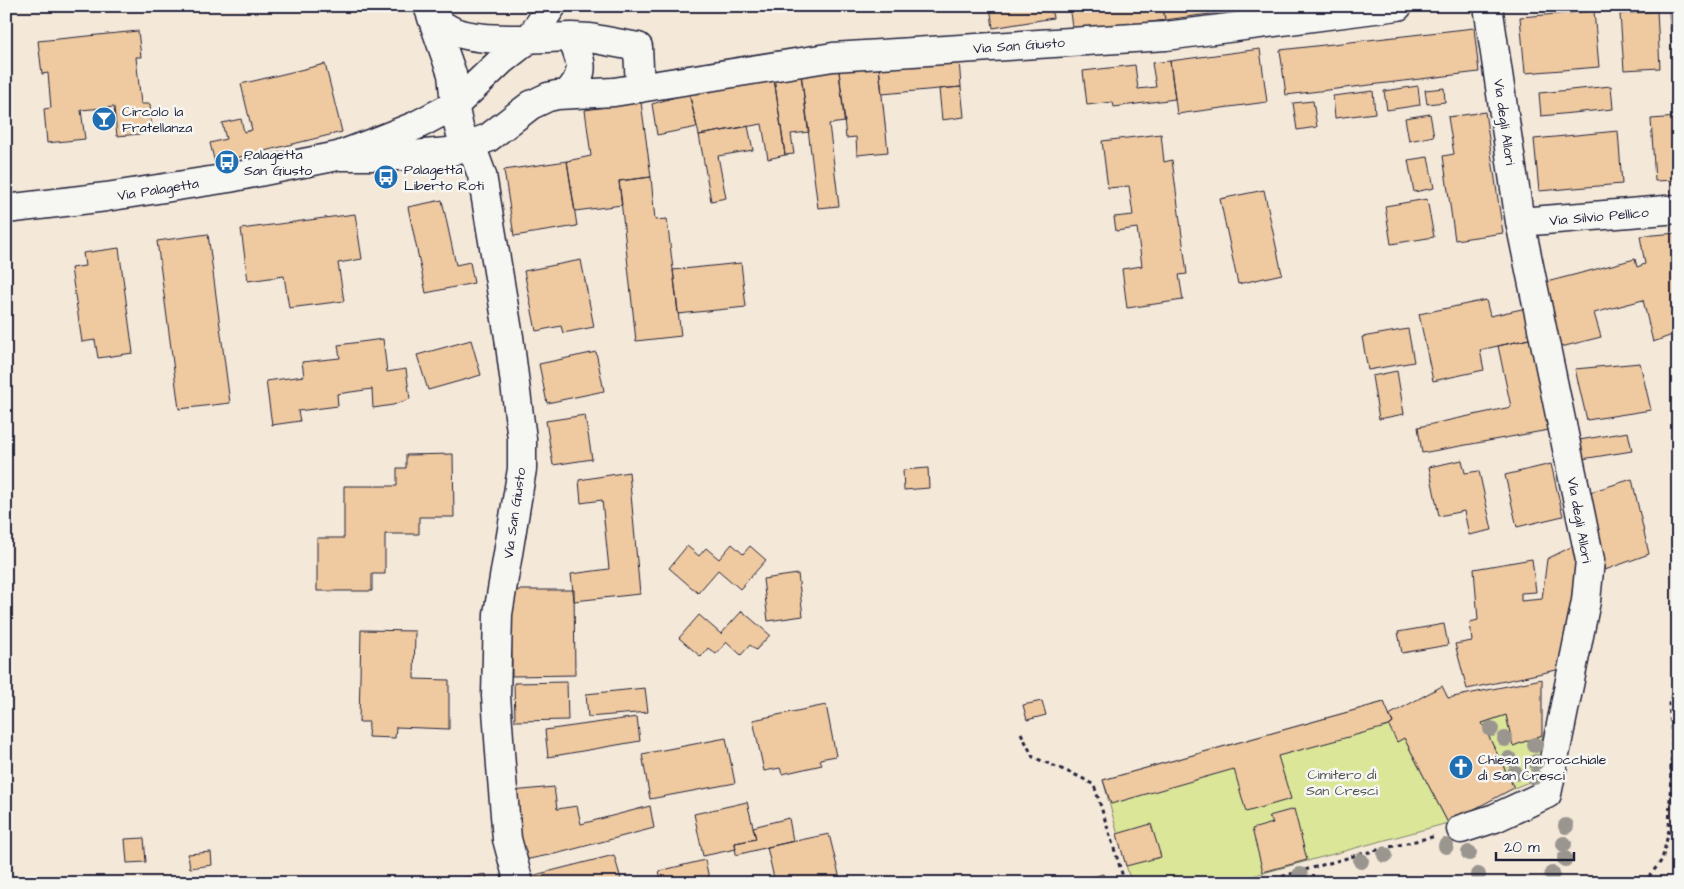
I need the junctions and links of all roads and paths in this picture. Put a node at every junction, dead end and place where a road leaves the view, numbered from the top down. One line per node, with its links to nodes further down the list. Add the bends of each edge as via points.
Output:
1 (552, 6): 6 (street)
2 (1398, 6): 7 (street, Via San Giusto, via 1166,36 833,57)
3 (1488, 6): 14 (street, Via degli Allori)
4 (430, 12): 6 (street, via 453,32 470,36); 9 (street, Via San Giusto, via 452,74)
5 (571, 37): 6 (street); 7 (street, via 638,47); 8 (street, via 582,70)
6 (530, 38): 9 (street)
7 (640, 88): 8 (street, Via San Giusto)
8 (567, 94): 10 (street, Via San Giusto, via 537,102 492,135)
9 (455, 105): 10 (street, Via San Giusto, via 462,136); 11 (street, Via Palagetta, via 394,135)
10 (471, 145): 11 (street, Via Palagetta, via 438,154); 18 (street, Via San Giusto, via 484,182 522,439 522,469 498,614 496,696 507,840)
11 (338, 156): 12 (street, Via Palagetta, via 229,178)
12 (6, 209)
13 (1678, 209): 14 (street, Via Silvio Pellico)
14 (1520, 222): 17 (street, Via degli Allori, via 1590,560 1586,601 1548,794 1495,818)
15 (1678, 676): 21 (path, via 1669,704 1672,739 1669,830 1662,860)
16 (1021, 733): 19 (path, via 1033,757 1094,785)
17 (1460, 828): 20 (path)
18 (519, 883)
19 (1125, 883)
20 (1258, 883)
21 (1644, 883)

